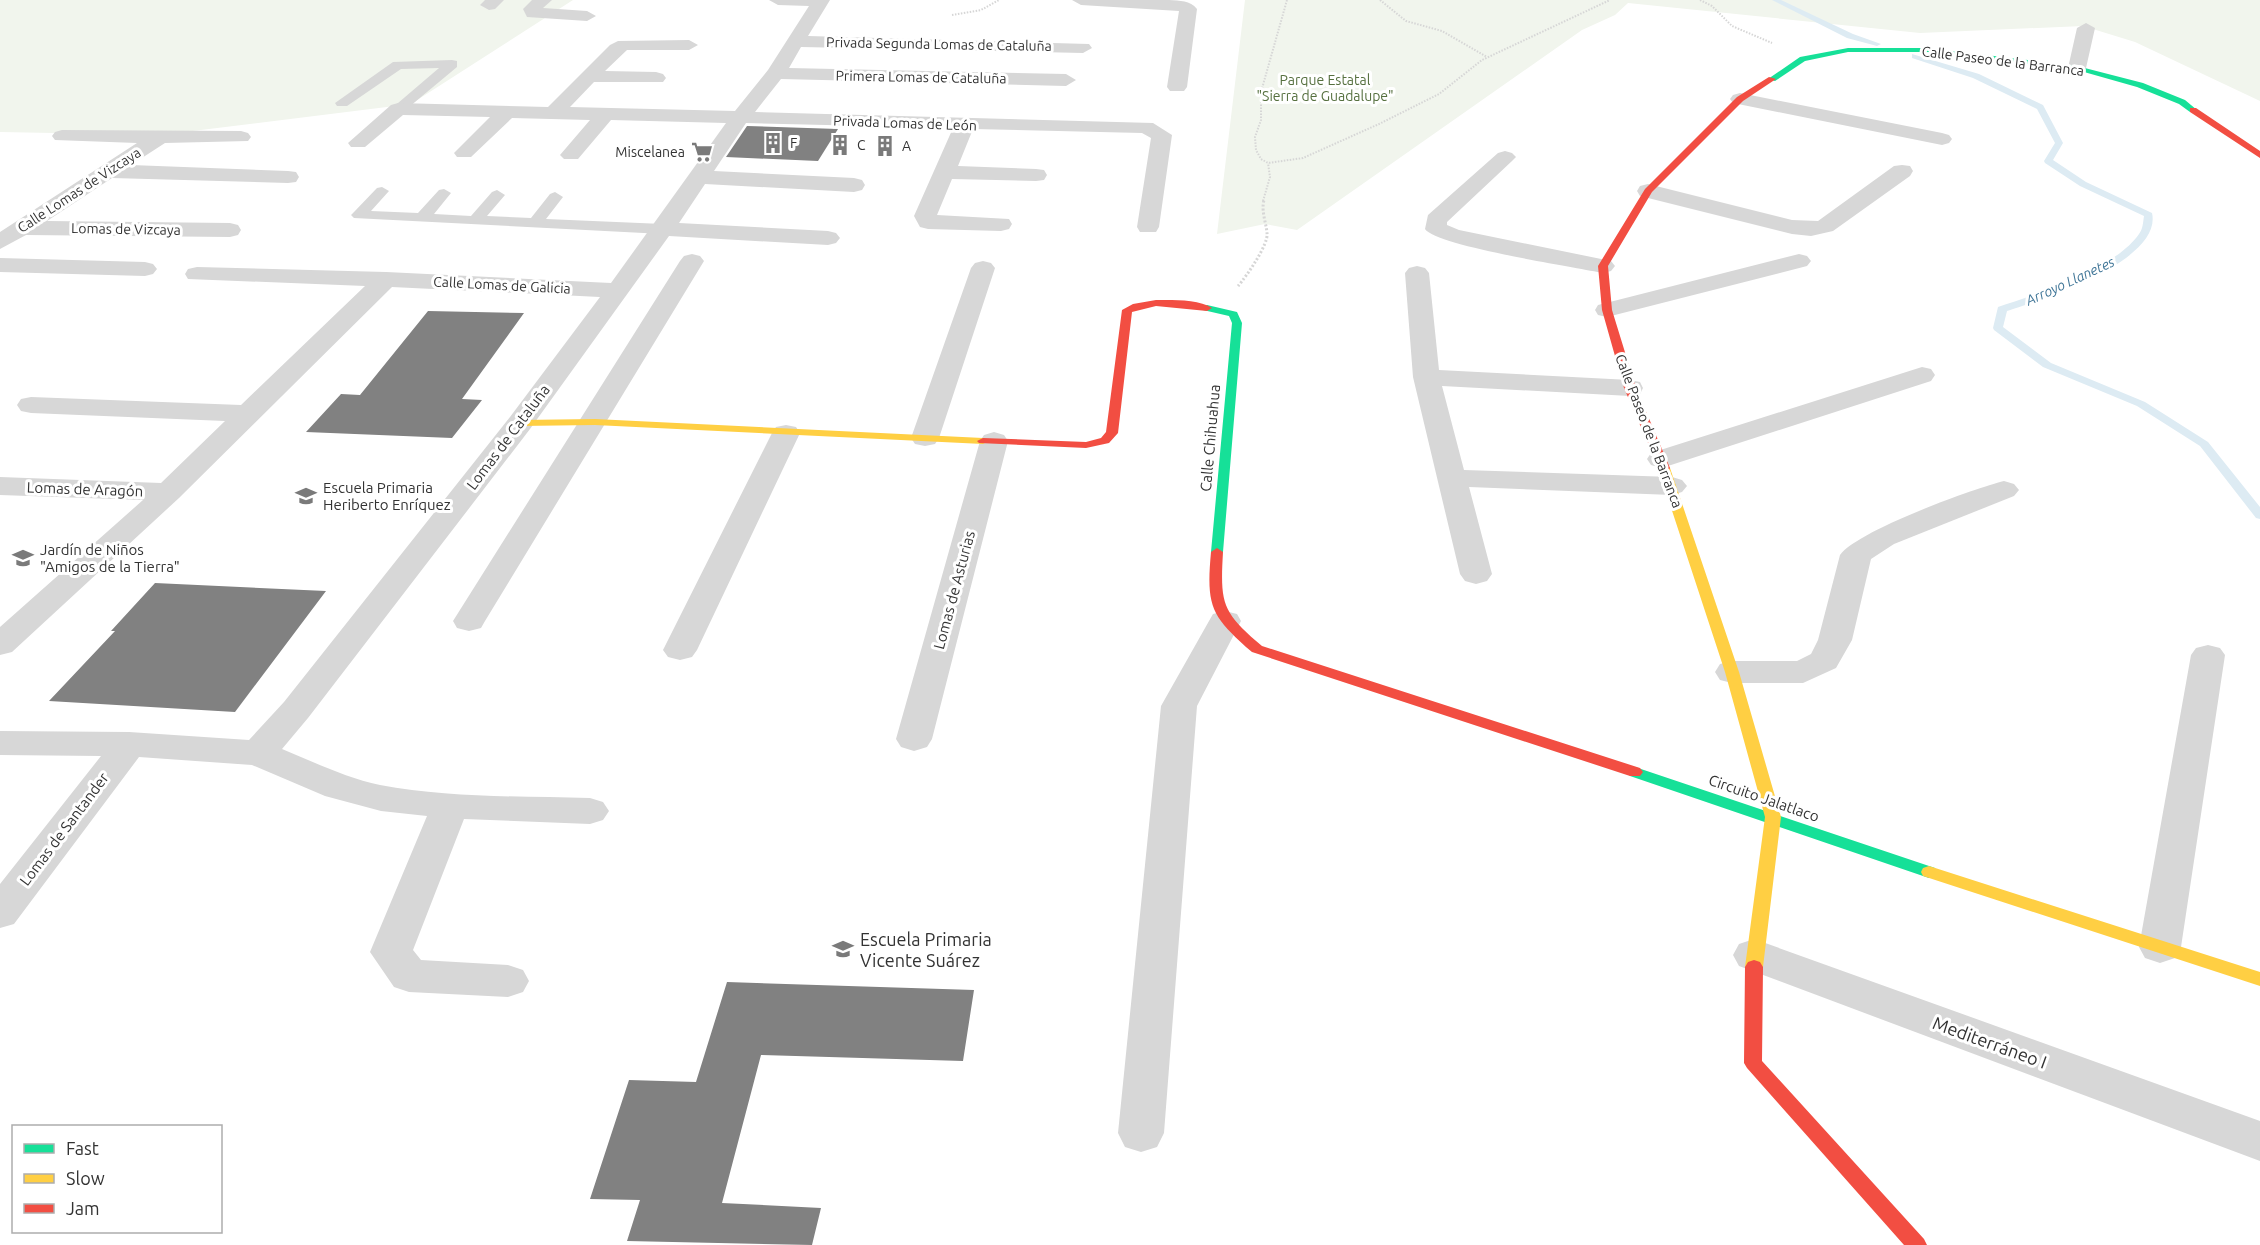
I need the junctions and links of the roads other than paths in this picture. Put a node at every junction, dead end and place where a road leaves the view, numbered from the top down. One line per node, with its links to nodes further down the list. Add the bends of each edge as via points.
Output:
1 (543, 0): 5 (street, via 532,9 533,13)
2 (778, 0): 4 (street, Lomas de Cataluña)
3 (1081, 0): 15 (street, via 1188,9)
4 (820, 1): 7 (street, Lomas de Cataluña)
5 (587, 16)
6 (2086, 28): 10 (street)
7 (794, 41): 9 (street, Privada Segunda Lomas de Cataluña); 11 (street, Lomas de Cataluña)
8 (689, 45): 12 (street, via 624,45)
9 (1085, 46)
10 (2077, 68): 16 (street, Calle Paseo de la Barranca, via 1927,50 1848,50 1803,59); 31 (street, Calle Paseo de la Barranca, via 2140,85 2182,102)
11 (776, 73): 14 (street, Primera Lomas de Cataluña); 22 (street, Lomas de Cataluña)
12 (592, 76): 13 (street); 20 (street)
13 (656, 78)
14 (1066, 80)
15 (1177, 87)
16 (1740, 99): 27 (street); 41 (street, Calle Paseo de la Barranca)
17 (342, 103): 18 (lane, via 398,65 452,64)
18 (398, 109): 19 (street, Privada Lomas de León); 28 (street)
19 (507, 112): 20 (street, Privada Lomas de León); 29 (street)
20 (554, 113): 21 (street, Privada Lomas de León)
21 (606, 114): 22 (street, Privada Lomas de León); 30 (street)
22 (740, 118): 23 (street, Privada Lomas de León); 38 (street, Lomas de Cataluña)
23 (965, 124): 35 (street); 49 (street, Privada Lomas de León, via 1157,130 1162,135)
24 (62, 136): 26 (street, Calle Lomas de Vizcaya)
25 (241, 137): 26 (street, Calle Lomas de Vizcaya)
26 (158, 138): 33 (street, Calle Lomas de Vizcaya)
27 (1942, 140)
28 (358, 143)
29 (464, 153)
30 (571, 154)
31 (2260, 155)
32 (1505, 157): 58 (street, via 1437,220 1436,229 1453,236)
33 (107, 171): 37 (street); 50 (street, Calle Lomas de Vizcaya)
34 (1902, 171): 41 (street, via 1825,226 1811,229)
35 (945, 172): 36 (street); 48 (street, via 925,216 928,222)
36 (1036, 176)
37 (288, 177)
38 (702, 177): 39 (street); 51 (street, Lomas de Cataluña)
39 (854, 185)
40 (382, 191): 45 (lane, via 359,215)
41 (1648, 191): 58 (street, Calle Paseo de la Barranca)
42 (444, 194): 45 (lane)
43 (497, 195): 46 (lane)
44 (555, 197): 47 (lane)
45 (422, 218): 46 (lane)
46 (475, 220): 47 (lane)
47 (535, 223): 51 (lane)
48 (1001, 225)
49 (1148, 227)
50 (22, 228): 52 (street, Lomas de Vizcaya); 54 (street, Calle Lomas de Vizcaya)
51 (663, 229): 53 (street); 64 (street, Lomas de Cataluña)
52 (230, 230)
53 (828, 238)
54 (0, 242)
55 (692, 261): 71 (street)
56 (1799, 261): 65 (street)
57 (0, 265): 60 (street)
58 (1603, 266): 65 (street, Calle Paseo de la Barranca)
59 (983, 268): 74 (street)
60 (145, 269)
61 (1417, 273): 67 (street)
62 (197, 274): 63 (street, Calle Lomas de Galicia)
63 (386, 279): 64 (street, Calle Lomas de Galicia); 70 (street)
64 (618, 291): 72 (street, Lomas de Cataluña)
65 (1607, 310): 68 (street, Calle Paseo de la Barranca)
66 (1922, 375): 76 (street)
67 (1426, 377): 68 (street); 77 (street)
68 (1630, 388): 76 (street, Calle Paseo de la Barranca)
69 (31, 405): 70 (street)
70 (248, 414): 81 (street)
71 (595, 422): 72 (street); 73 (street); 83 (street)
72 (520, 423): 93 (street, Lomas de Cataluña, via 296,710)
73 (786, 433): 74 (street); 87 (street)
74 (925, 438): 75 (street)
75 (994, 441): 84 (street, Calle Chihuahua, via 1086,445 1105,441 1112,433 1127,310 1134,305 1217,308 1233,314 1238,323 1213,593); 90 (street, Lomas de Asturias)
76 (1661, 459): 79 (street, Calle Paseo de la Barranca)
77 (1452, 478): 79 (street); 82 (street)
78 (0, 486): 81 (street, Lomas de Aragón)
79 (1672, 486): 89 (street, Calle Paseo de la Barranca)
80 (2004, 490): 89 (street, via 1883,537 1856,555 1835,640 1824,661 1803,672)
81 (169, 492): 85 (street)
82 (1476, 574)
83 (469, 621)
84 (1225, 621): 86 (street, Calle Chihuahua); 102 (street, via 1179,706)
85 (0, 645)
86 (1257, 649): 96 (street, Circuito Jalatlaco)
87 (680, 650)
88 (2208, 655): 98 (street)
89 (1732, 672): 96 (street, Calle Paseo de la Barranca)
90 (914, 739)
91 (0, 743): 92 (street)
92 (129, 744): 93 (street); 97 (street, Lomas de Santander)
93 (258, 753): 94 (street, via 338,787 381,798)
94 (450, 806): 95 (street); 101 (street, via 391,952 409,976)
95 (590, 812)
96 (1773, 817): 98 (street, Circuito Jalatlaco, via 1839,843); 99 (street)
97 (0, 913)
98 (2160, 946): 100 (street, Circuito Jalatlaco)
99 (1754, 955): 103 (street, Mediterráneo I); 105 (street, via 1753,1063)
100 (2260, 979)
101 (508, 981)
102 (1141, 1133)
103 (2243, 1135): 104 (street, Mediterráneo I)
104 (2260, 1160)
105 (1917, 1245)

